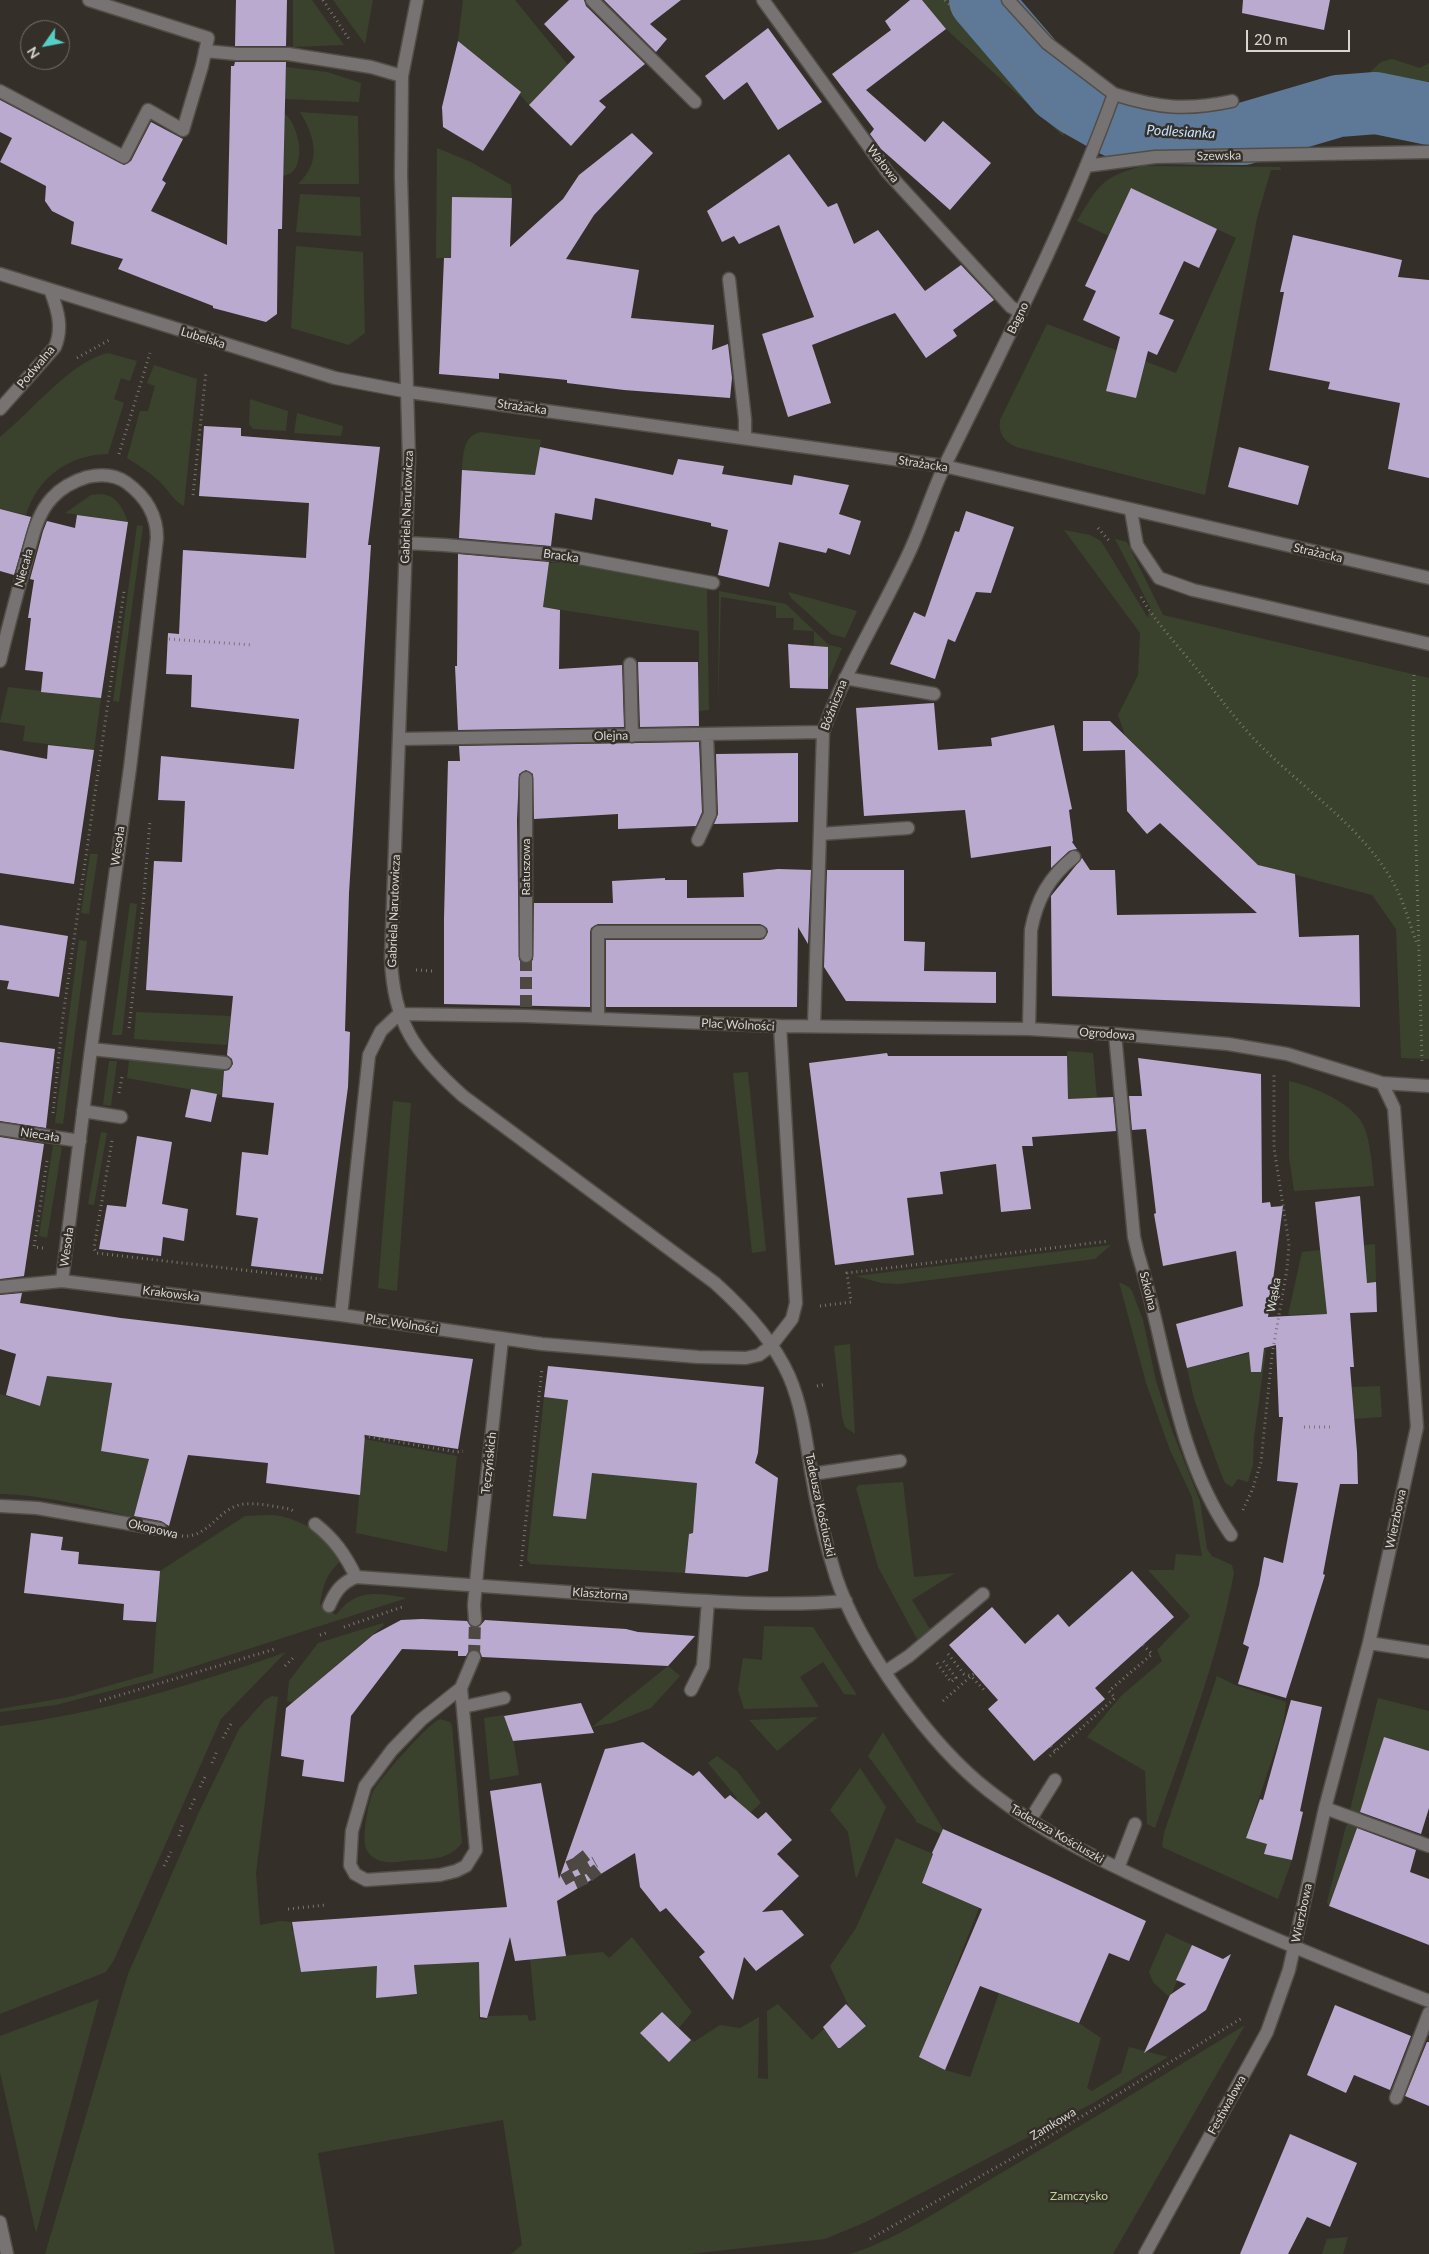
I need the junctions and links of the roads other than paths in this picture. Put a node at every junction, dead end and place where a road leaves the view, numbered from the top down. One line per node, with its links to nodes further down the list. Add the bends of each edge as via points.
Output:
1 (89, 0): 6 (street, via 208,38)
2 (417, 0): 7 (street, Gabriela Narutowicza)
3 (592, 0): 11 (street)
4 (763, 0): 17 (street, Wałowa, via 888,173 1011,307)
5 (1008, 0): 9 (street, via 1048,43)
6 (205, 51): 7 (street, via 288,54 364,66); 8 (street, via 183,130 148,110 124,157)
7 (402, 76): 18 (street, Gabriela Narutowicza, via 401,175)
8 (0, 91)
9 (1114, 94): 10 (street, via 1171,108); 13 (street)
10 (1232, 101)
11 (695, 102)
12 (1429, 152): 13 (street, Szewska, via 1155,157)
13 (1086, 166): 17 (street, Bagno)
14 (0, 274): 16 (street, Lubelska)
15 (729, 279): 20 (street)
16 (51, 292): 18 (street, Lubelska, via 334,378); 19 (street, Podwalna, via 60,322 58,339)
17 (1021, 312): 21 (street, Bagno)
18 (408, 392): 20 (street, Strażacka); 24 (street, Gabriela Narutowicza)
19 (0, 409)
20 (745, 438): 21 (street, Strażacka)
21 (944, 466): 23 (street, Strażacka); 30 (street, Bóźniczna, via 908,554)
22 (68, 485): 28 (street, Niecała, via 52,498 39,516); 49 (street, Wesoła, via 90,476 106,475 124,481 145,500 157,524 130,768)
23 (1131, 511): 25 (street, Strażacka); 27 (street, via 1137,545 1159,578 1193,590)
24 (407, 544): 26 (street, Bracka, via 444,544 563,555); 35 (street, Gabriela Narutowicza)
25 (1429, 578)
26 (713, 583)
27 (1429, 644)
28 (0, 661)
29 (630, 664): 34 (street)
30 (845, 678): 31 (street); 32 (street, Bóźniczna)
31 (934, 694)
32 (823, 732): 33 (street, Olejna); 38 (street, Bóźniczna)
33 (707, 735): 34 (street, Olejna); 39 (street, via 710,814)
34 (632, 736): 35 (street, Olejna)
35 (399, 739): 43 (street, Gabriela Narutowicza, via 391,958 393,994)
36 (526, 778): 42 (street, Ratuszowa)
37 (908, 828): 38 (street)
38 (820, 834): 46 (street, Bóźniczna)
39 (698, 840)
40 (1074, 857): 47 (street, via 1051,878 1034,915)
41 (760, 932): 44 (street, via 598,932)
42 (526, 956)
43 (399, 1014): 44 (street, Plac Wolności, via 526,1011); 59 (street, via 381,1031 369,1055); 61 (street, via 420,1051 438,1074 463,1096 715,1283)
44 (598, 1019): 45 (street, Plac Wolności)
45 (780, 1026): 46 (street, Ogrodowa); 61 (street, Plac Wolności, via 796,1303 792,1319)
46 (814, 1026): 47 (street, Ogrodowa)
47 (1029, 1029): 48 (street, Ogrodowa)
48 (1115, 1034): 51 (street, Ogrodowa, via 1228,1044 1276,1052); 68 (street, Szkolna, via 1134,1237 1188,1443 1213,1507)
49 (91, 1049): 50 (street); 53 (street, Wesoła)
50 (225, 1064)
51 (1382, 1084): 52 (street, Ogrodowa); 62 (street, Wierzbowa, via 1394,1108)
52 (1426, 1086)
53 (83, 1112): 54 (street); 56 (street, Wesoła)
54 (118, 1117)
55 (0, 1129): 56 (street, Niecała)
56 (80, 1142): 57 (street, Wesoła)
57 (62, 1281): 58 (street, Krakowska); 59 (street, Krakowska)
58 (0, 1286)
59 (341, 1315): 60 (street, Plac Wolności)
60 (502, 1339): 61 (street, Plac Wolności, via 698,1357 746,1358); 70 (street, Tęczyńskich)
61 (772, 1346): 64 (street, Tadeusza Kościuszki, via 794,1391)
62 (1423, 1409): 76 (street, Wierzbowa)
63 (900, 1460): 64 (street)
64 (812, 1474): 73 (street, Tadeusza Kościuszki, via 821,1523)
65 (0, 1506): 67 (street, Okopowa, via 36,1508)
66 (315, 1524): 69 (street, via 342,1549)
67 (160, 1529)
68 (1231, 1535)
69 (356, 1576): 70 (street, Klasztorna); 74 (street, via 340,1586)
70 (476, 1586): 72 (street, Klasztorna); 75 (street, Tęczyńskich)
71 (983, 1594): 79 (street)
72 (708, 1601): 73 (street, Klasztorna, via 812,1604); 81 (street, via 703,1666)
73 (846, 1601): 79 (street, Tadeusza Kościuszki)
74 (329, 1606)
75 (476, 1620)
76 (1369, 1643): 77 (street); 85 (street, Wierzbowa)
77 (1429, 1652)
78 (474, 1657): 80 (street)
79 (885, 1672): 86 (street, Tadeusza Kościuszki, via 955,1762)
80 (461, 1688): 83 (street); 83 (street, via 421,1720 392,1750 365,1786 352,1831 349,1858 352,1870 360,1877 374,1880 440,1875 466,1866 474,1857 476,1850)
81 (691, 1690)
82 (504, 1698): 83 (street)
83 (463, 1707)
84 (1055, 1780): 86 (street)
85 (1325, 1808): 88 (street); 90 (street, Wierzbowa)
86 (1030, 1820): 89 (street, Tadeusza Kościuszki)
87 (1135, 1824): 89 (street)
88 (1429, 1846)
89 (1118, 1868): 90 (street, Tadeusza Kościuszki)
90 (1294, 1948): 91 (street, Tadeusza Kościuszki); 96 (street, Festiwalowa, via 1267,2032)
91 (1429, 2001)
92 (1429, 2013): 93 (street)
93 (1396, 2098)
94 (0, 2222): 95 (street)
95 (7, 2254)
96 (1145, 2254)

